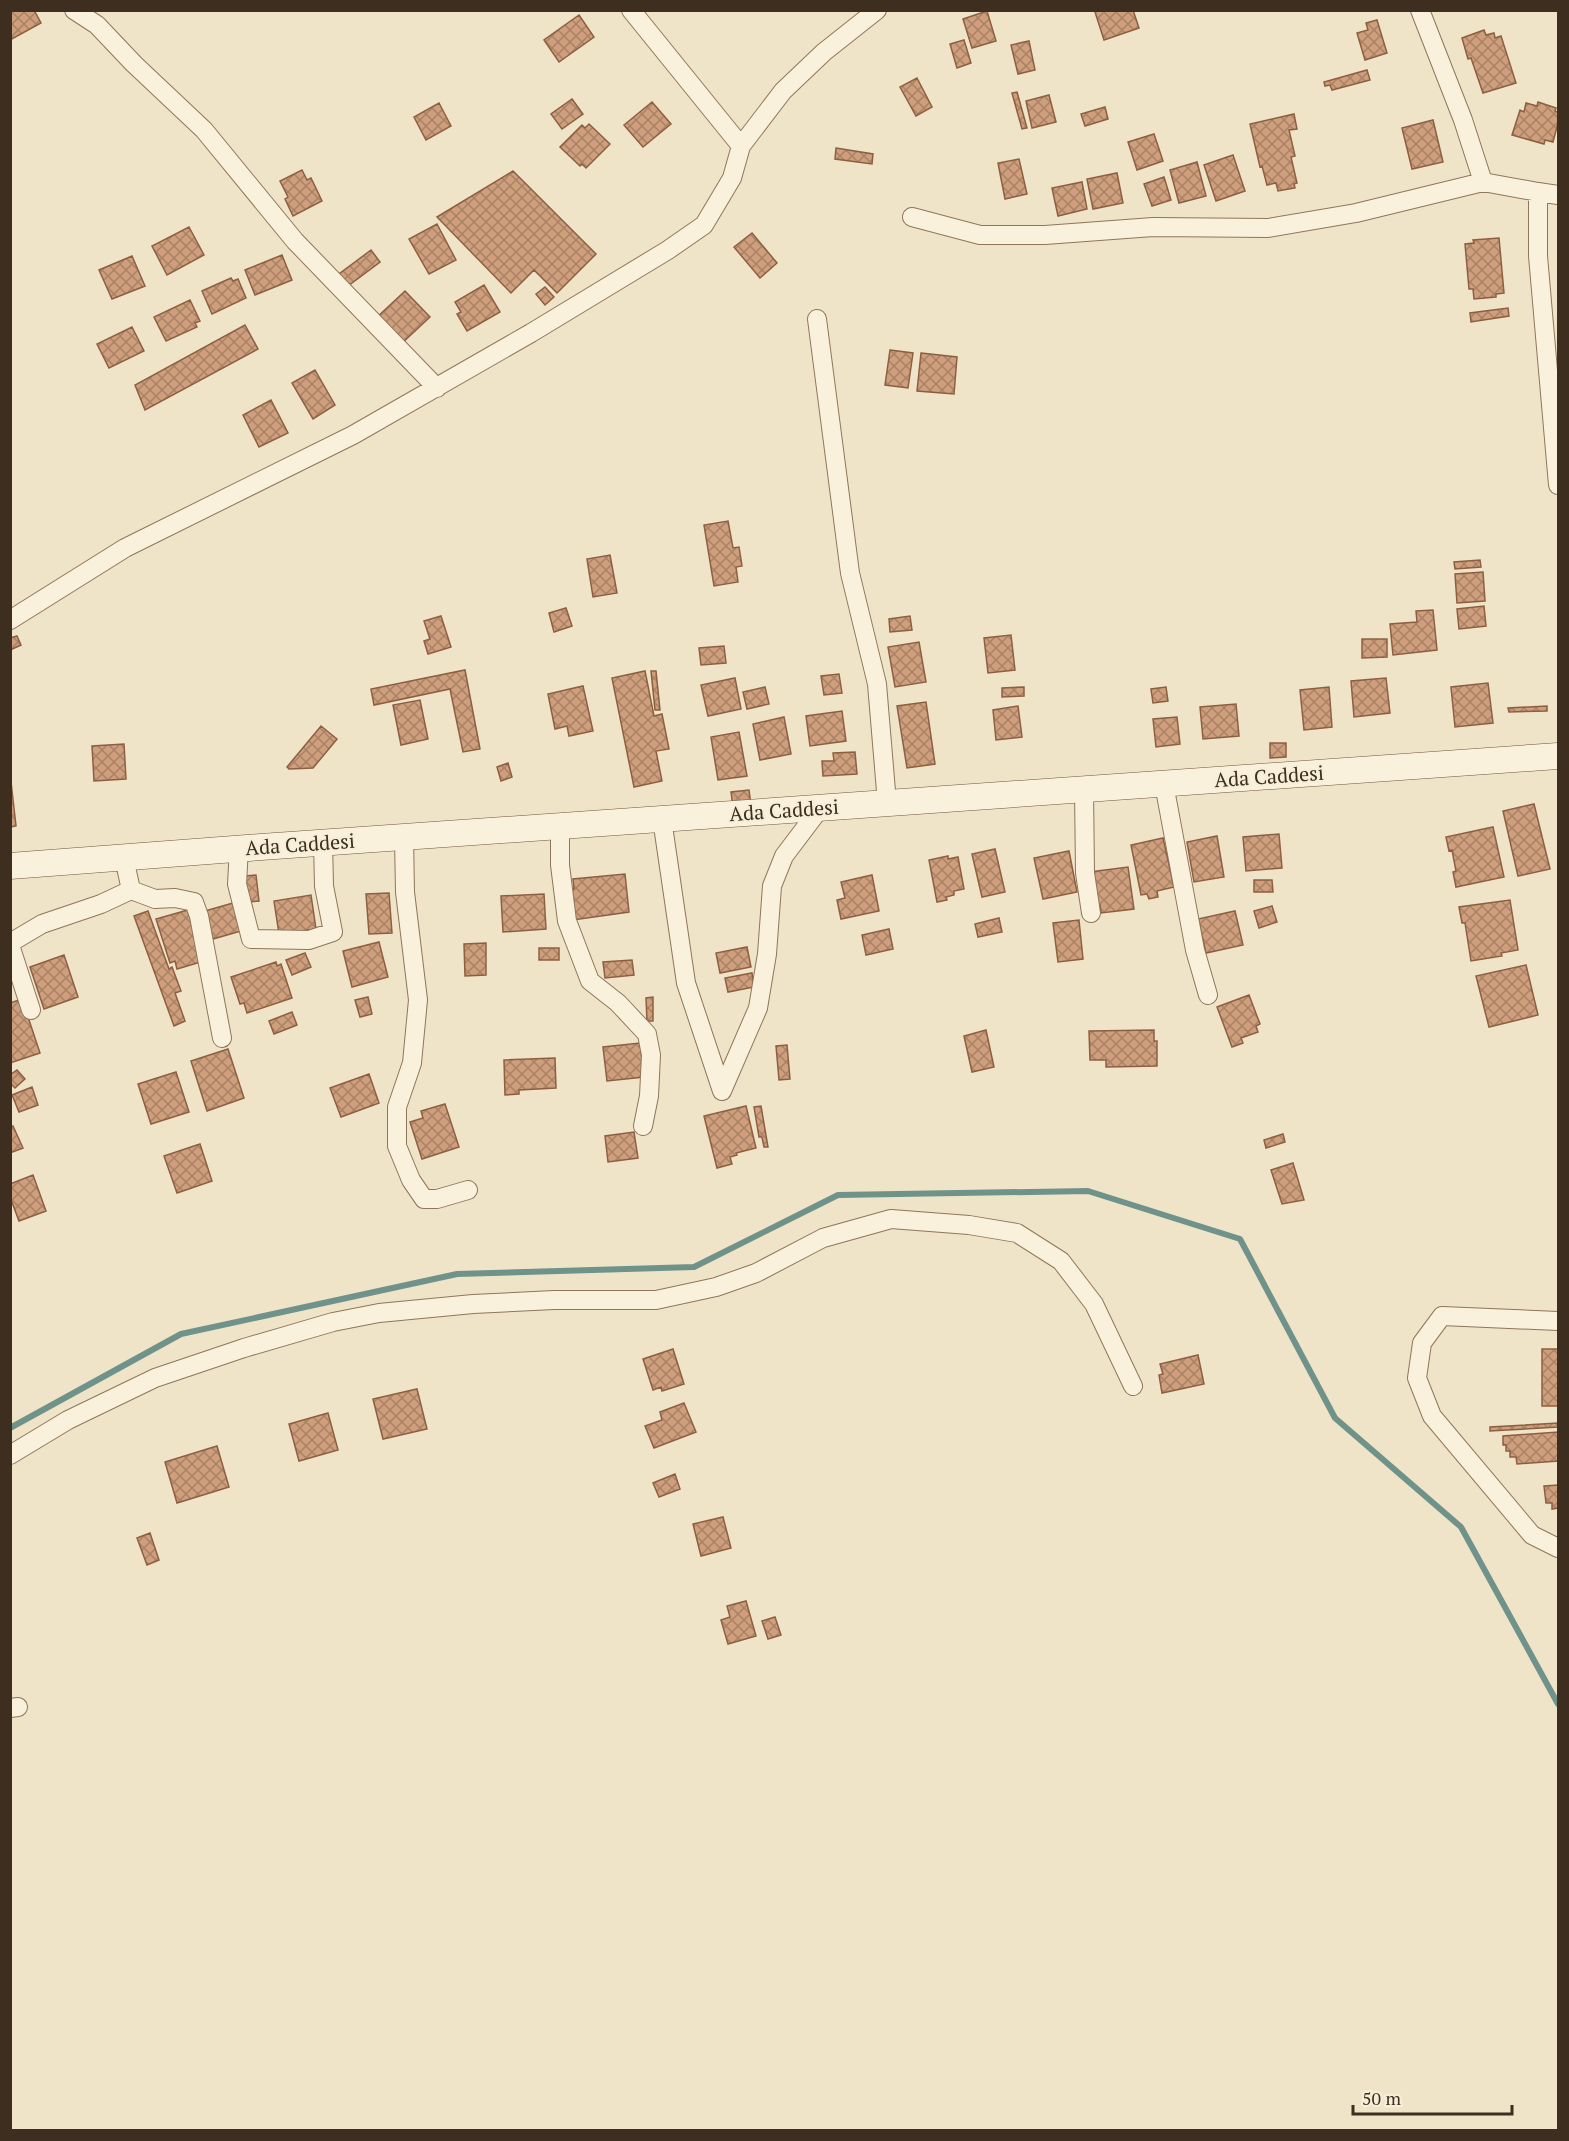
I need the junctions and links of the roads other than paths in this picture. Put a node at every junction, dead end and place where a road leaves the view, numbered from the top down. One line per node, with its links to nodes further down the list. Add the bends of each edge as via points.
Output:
1 (74, 10): 11 (street, via 97,26 204,130 295,241)
2 (631, 10): 5 (street)
3 (877, 10): 5 (street, via 783,91)
4 (1419, 10): 6 (street)
5 (741, 146): 11 (street, via 732,178 704,225)
6 (1483, 182): 7 (street); 9 (street, via 1356,213 1268,228 1153,227 1046,235 980,235)
7 (1538, 192): 8 (street); 12 (street, via 1538,256)
8 (1558, 195)
9 (912, 217)
10 (817, 319): 18 (street, via 850,573 877,684)
11 (437, 388): 14 (street, via 343,441 125,548)
12 (1554, 392): 13 (street)
13 (1558, 485)
14 (10, 620)
15 (1558, 756): 16 (main road, Ada Caddesi)
16 (1164, 784): 17 (main road, Ada Caddesi); 30 (street, via 1195,950)
17 (1084, 789): 18 (main road, Ada Caddesi); 28 (street, via 1084,873)
18 (887, 803): 19 (main road, Ada Caddesi)
19 (821, 807): 20 (main road, Ada Caddesi); 20 (street, via 784,856 772,886 758,1008 722,1091 686,983)
20 (662, 819): 21 (main road, Ada Caddesi)
21 (561, 826): 22 (main road, Ada Caddesi); 33 (street, via 560,866 567,921 590,981 618,1003 646,1034 651,1055)
22 (404, 837): 23 (main road, Ada Caddesi); 34 (street, via 405,892 418,1000 412,1063 397,1107 397,1146 424,1199)
23 (323, 842): 24 (main road, Ada Caddesi); 24 (street, via 324,886 333,932 309,940 250,939 237,884)
24 (239, 848): 25 (main road, Ada Caddesi)
25 (124, 858): 26 (main road, Ada Caddesi); 27 (street)
26 (10, 867)
27 (131, 890): 29 (street, via 42,924); 32 (street, via 154,899 194,902)
28 (1091, 913)
29 (10, 944): 31 (street)
30 (1208, 995)
31 (31, 1010)
32 (222, 1038)
33 (643, 1126)
34 (468, 1190)
35 (1558, 1321): 38 (street, via 1442,1316 1422,1343 1417,1378 1432,1416 1532,1535)
36 (1133, 1386): 37 (street, via 1094,1304 1061,1261 1017,1233 891,1219 823,1238 756,1273 716,1287 656,1300 473,1304 379,1313 333,1322 155,1378 68,1420)
37 (10, 1455)
38 (1558, 1548)

